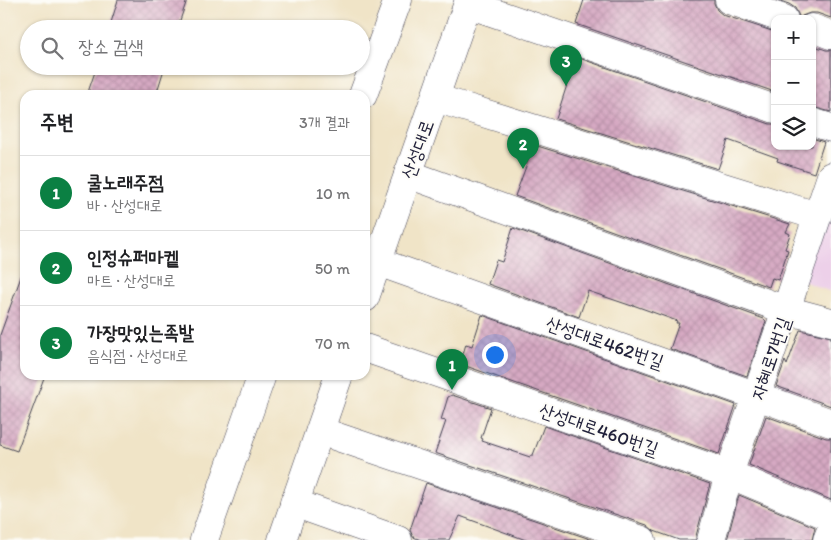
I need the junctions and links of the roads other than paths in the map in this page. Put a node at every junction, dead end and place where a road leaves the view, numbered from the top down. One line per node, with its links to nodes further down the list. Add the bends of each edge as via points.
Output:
1 (398, 0): 7 (main road)
2 (729, 0): 4 (main road)
3 (468, 2): 8 (main road, 산성대로); 9 (main road)
4 (772, 15)
5 (816, 29): 6 (main road)
6 (831, 35)
7 (365, 90)
8 (435, 98): 12 (main road, 산성대로); 14 (main road)
9 (771, 108)
10 (816, 123): 11 (main road)
11 (831, 128)
12 (408, 174): 15 (main road, 산성대로); 17 (main road)
13 (831, 176): 14 (main road, 자혜로7번길)
14 (817, 216): 17 (main road, 자혜로7번길)
15 (378, 262): 16 (main road, 산성대로); 22 (main road, 산성대로462번길)
16 (370, 284)
17 (786, 310): 18 (main road); 22 (main road, 자혜로7번길)
18 (831, 322)
19 (370, 350): 25 (main road, 산성대로460번길)
20 (260, 380): 29 (main road)
21 (336, 380): 24 (main road)
22 (757, 396): 23 (main road, 산성대로462번길); 25 (main road, 자혜로7번길)
23 (831, 423)
24 (320, 430): 26 (main road); 32 (main road)
25 (729, 474): 27 (main road, 산성대로460번길); 33 (main road, 자혜로7번길)
26 (294, 503): 30 (main road); 31 (main road)
27 (831, 517)
28 (831, 530): 34 (main road)
29 (204, 540)
30 (282, 540)
31 (398, 540)
32 (642, 540)
33 (711, 540)
34 (827, 540)

